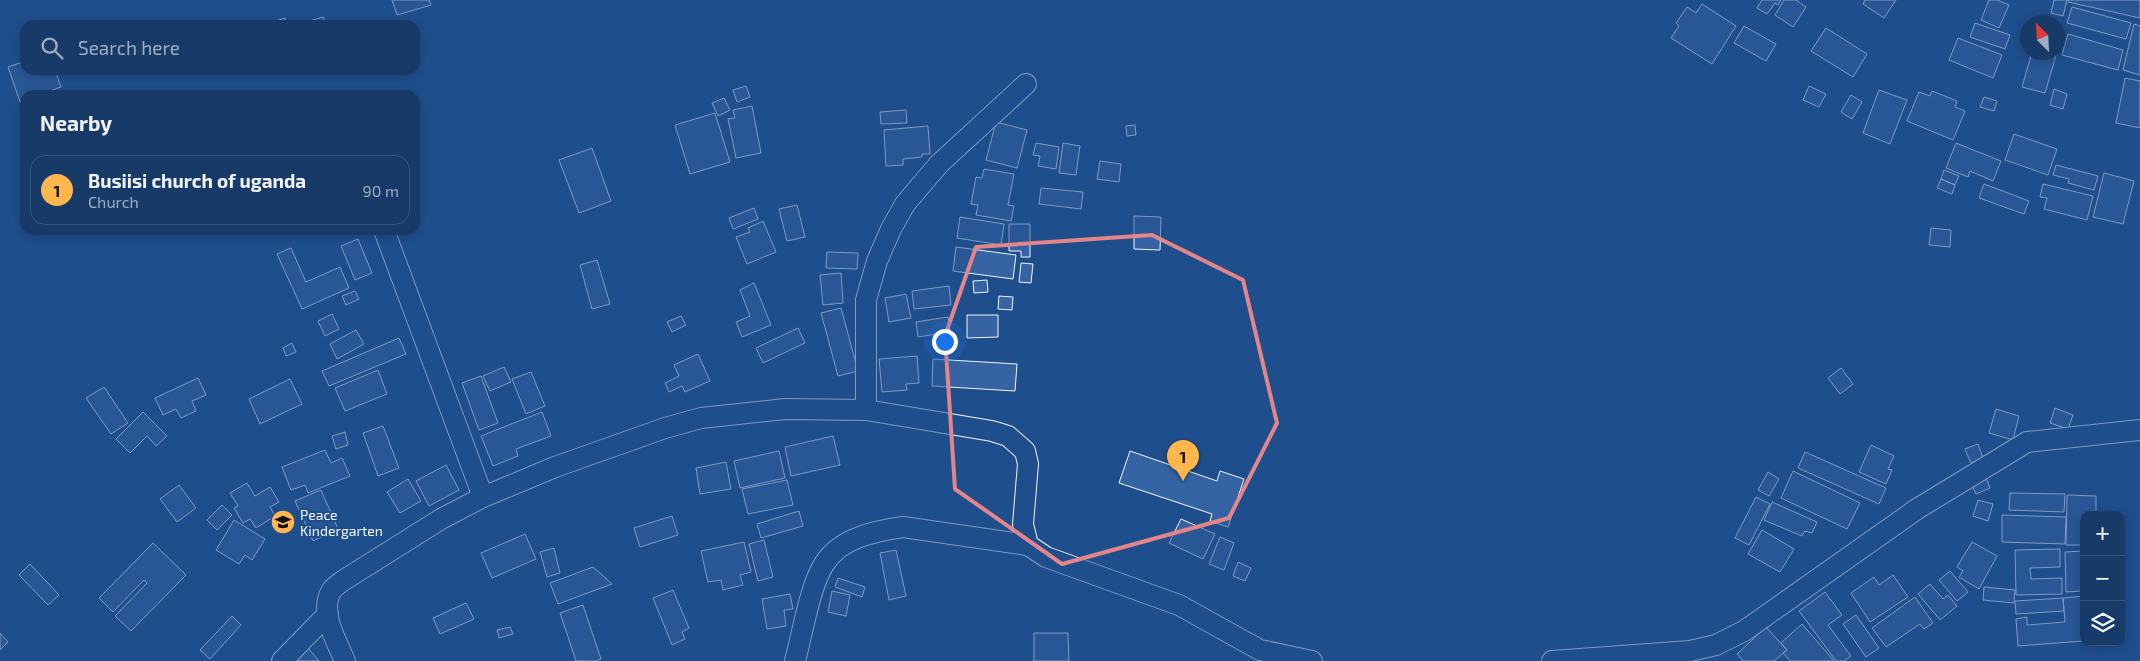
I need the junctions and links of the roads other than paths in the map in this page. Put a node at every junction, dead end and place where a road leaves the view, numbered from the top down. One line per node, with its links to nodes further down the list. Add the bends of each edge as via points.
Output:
1 (1026, 84): 3 (street, via 939,164 905,204 891,229 866,300)
2 (386, 235): 5 (street)
3 (866, 410): 5 (street, via 785,409 701,418 564,464); 6 (street, via 992,430 1017,442 1028,464 1024,524)
4 (2140, 430): 12 (street, via 2027,442 1916,509 1744,631 1716,645 1690,651)
5 (483, 497): 7 (street, via 441,519 344,580 332,591 327,605)
6 (1028, 545): 10 (street, via 903,527 858,537 824,563 816,581); 11 (street, via 1046,557 1179,605 1260,650)
7 (328, 614): 8 (street); 9 (street)
8 (282, 661)
9 (345, 661)
10 (795, 661)
11 (1312, 661)
12 (1552, 661)

